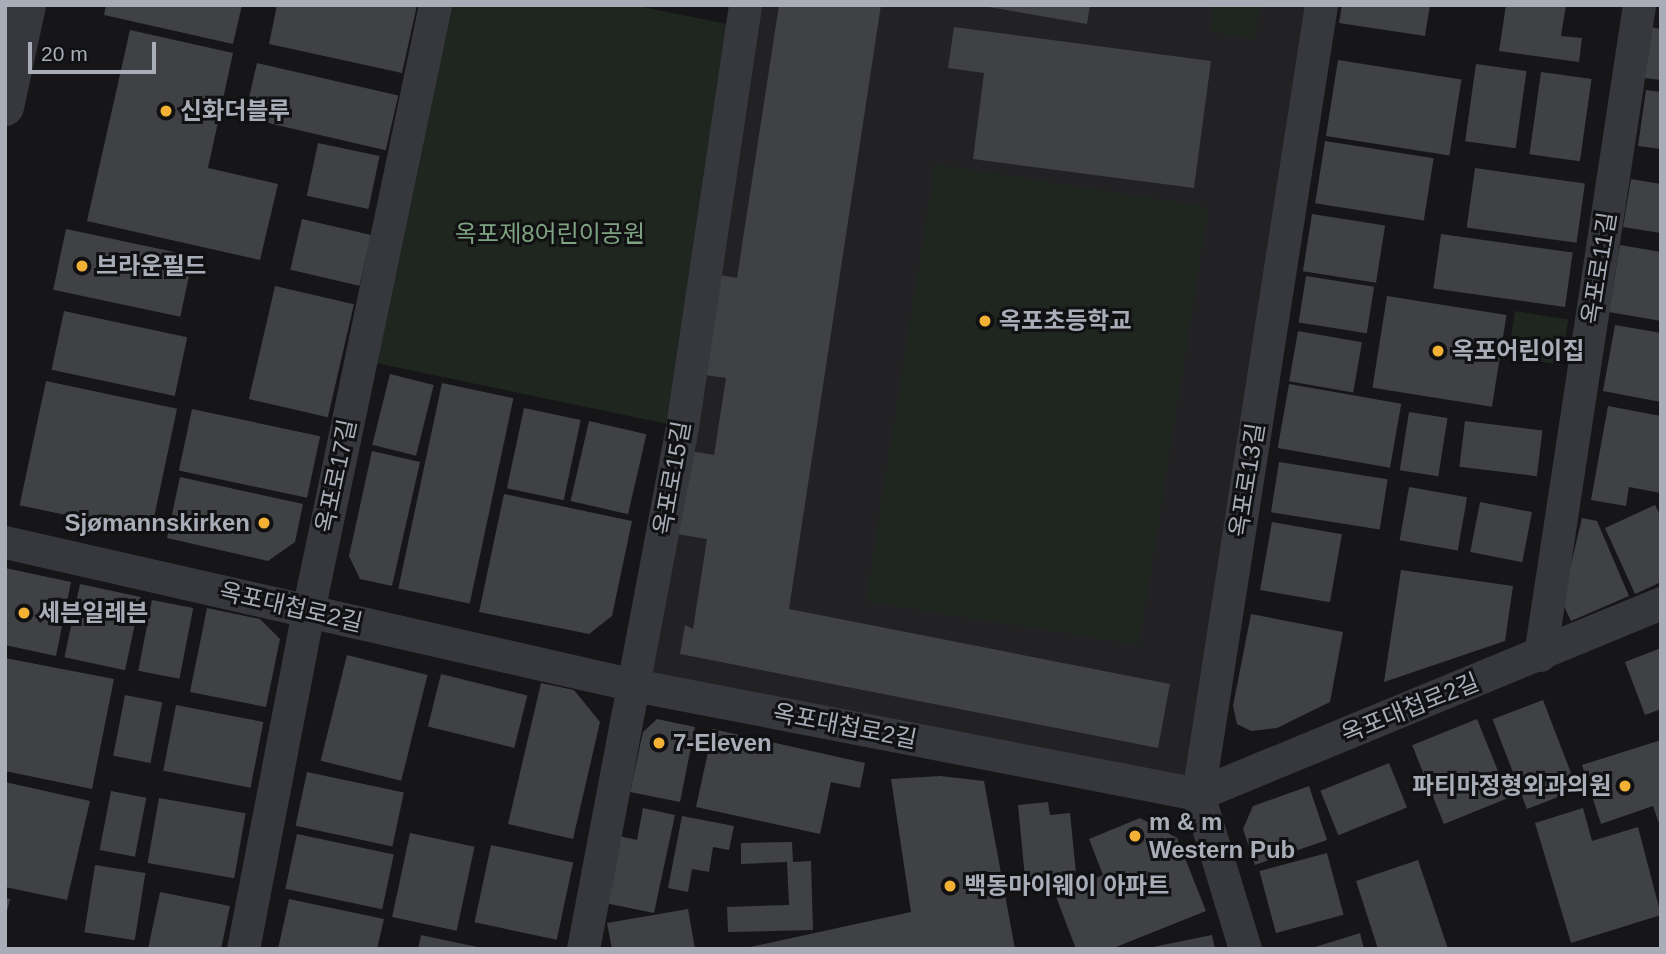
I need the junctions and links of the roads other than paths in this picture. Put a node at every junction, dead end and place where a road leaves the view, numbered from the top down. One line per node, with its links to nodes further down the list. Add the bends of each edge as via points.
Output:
1 (27, 5): 6 (street)
2 (435, 5): 9 (street, 옥포로17길)
3 (745, 5): 11 (street, 옥포로15길, via 682,427)
4 (1321, 5): 12 (street, 옥포로13길)
5 (1639, 5): 10 (street, 옥포로11길)
6 (5, 107)
7 (5, 542): 9 (street, 옥포대첩로2길)
8 (1661, 603): 10 (street, 옥포대첩로2길)
9 (308, 611): 11 (street, 옥포대첩로2길); 13 (street, 옥포로17길)
10 (1540, 655): 12 (street, 옥포대첩로2길)
11 (634, 685): 12 (street, 옥포대첩로2길); 14 (street, 옥포로15길)
12 (1198, 794): 15 (street, 옥포로13길)
13 (243, 949)
14 (583, 949)
15 (1245, 949)

